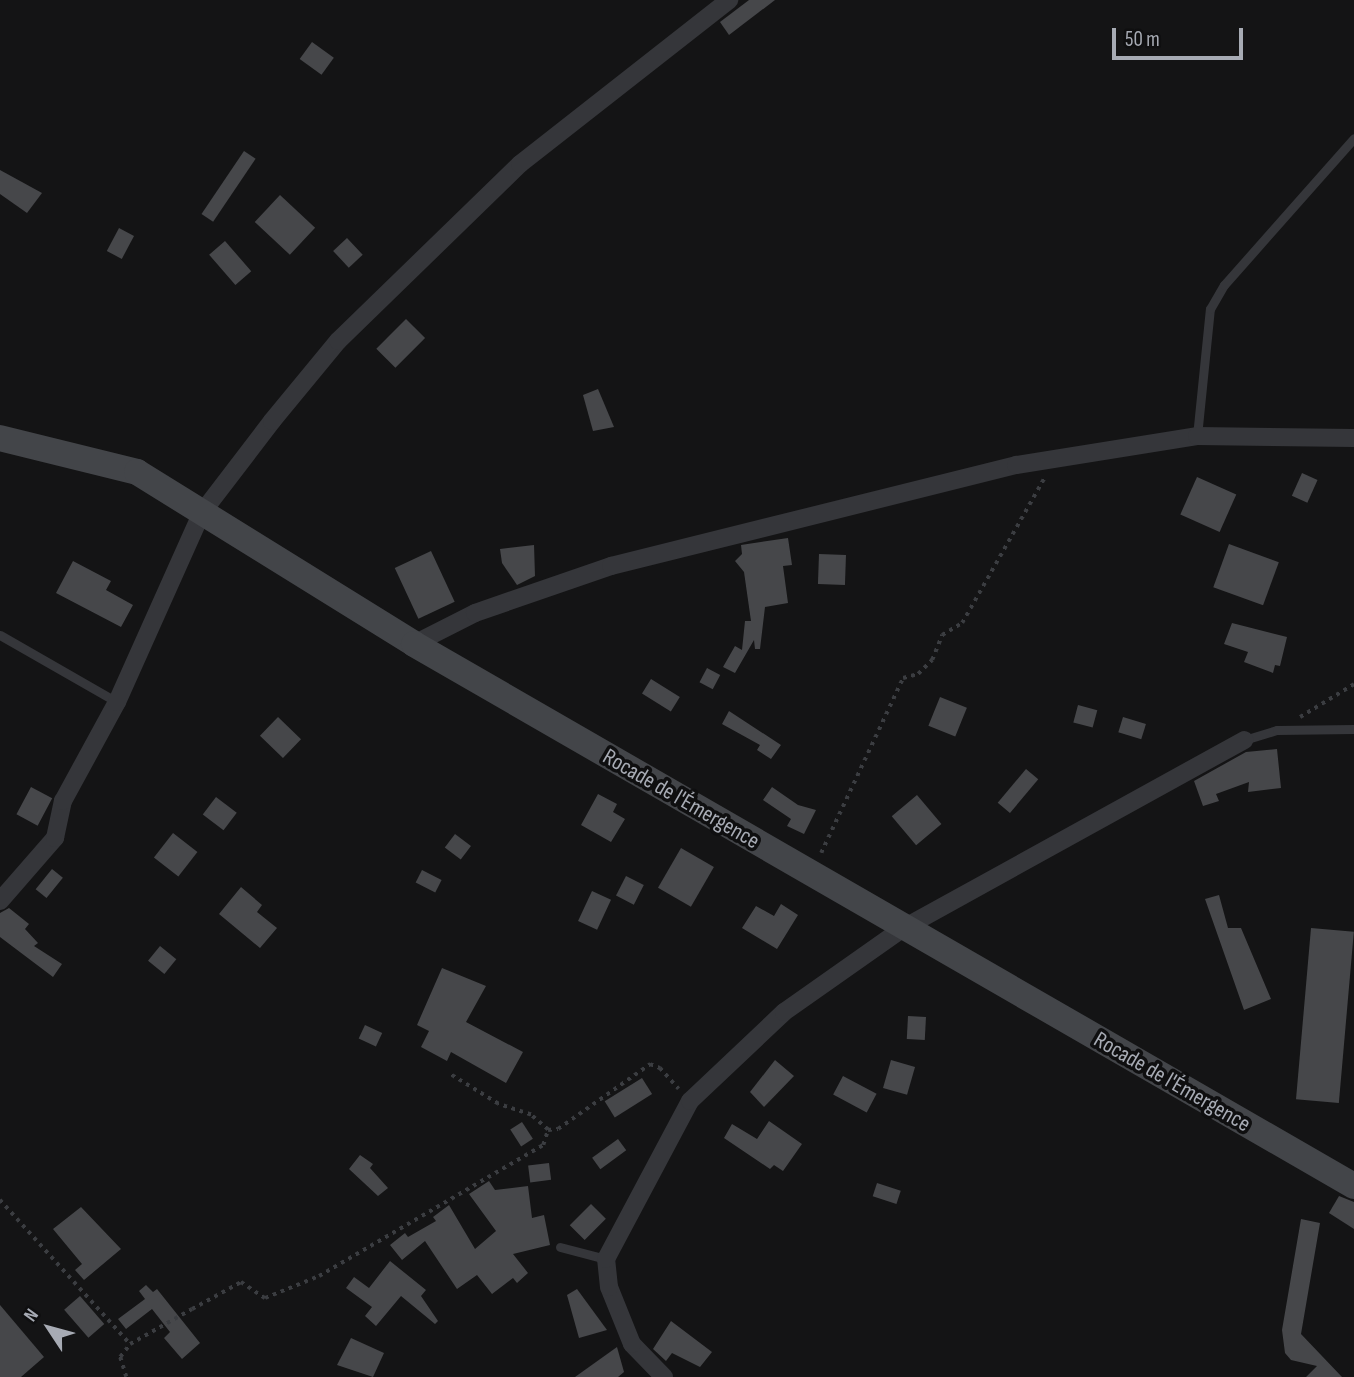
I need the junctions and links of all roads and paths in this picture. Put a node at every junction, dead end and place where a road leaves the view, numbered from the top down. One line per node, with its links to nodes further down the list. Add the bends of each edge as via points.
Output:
1 (729, 0): 7 (street, via 520,164 415,263 338,341)
2 (1354, 138): 3 (lane, via 1224,285 1210,309)
3 (1197, 436): 5 (street); 6 (street)
4 (0, 438): 7 (street, Rocade de l'Émergence, via 137,472)
5 (1354, 438)
6 (1054, 458): 9 (street, via 611,566 475,613); 15 (path, via 962,624 942,635 932,660 918,674 903,678)
7 (201, 514): 9 (street, Rocade de l'Émergence); 11 (street)
8 (0, 635): 11 (lane)
9 (414, 644): 15 (street, Rocade de l'Émergence)
10 (1354, 684): 13 (path)
11 (117, 702): 16 (street, via 63,801 55,838)
12 (1354, 729): 13 (lane)
13 (1277, 730): 14 (lane)
14 (1244, 740): 17 (street)
15 (812, 874): 17 (street, Rocade de l'Émergence)
16 (0, 901)
17 (902, 929): 19 (street, via 784,1012); 21 (street, Rocade de l'Émergence)
18 (451, 1075): 20 (path, via 498,1104 531,1115)
19 (690, 1101): 20 (path, via 660,1068 650,1064 558,1129); 24 (street)
20 (548, 1130): 25 (path, via 543,1145 319,1276 265,1298 241,1282)
21 (1354, 1186)
22 (0, 1200): 25 (path)
23 (559, 1247): 24 (lane)
24 (606, 1259): 27 (street, via 609,1286 632,1344)
25 (130, 1344): 26 (path, via 120,1357)
26 (126, 1377)
27 (664, 1377)

